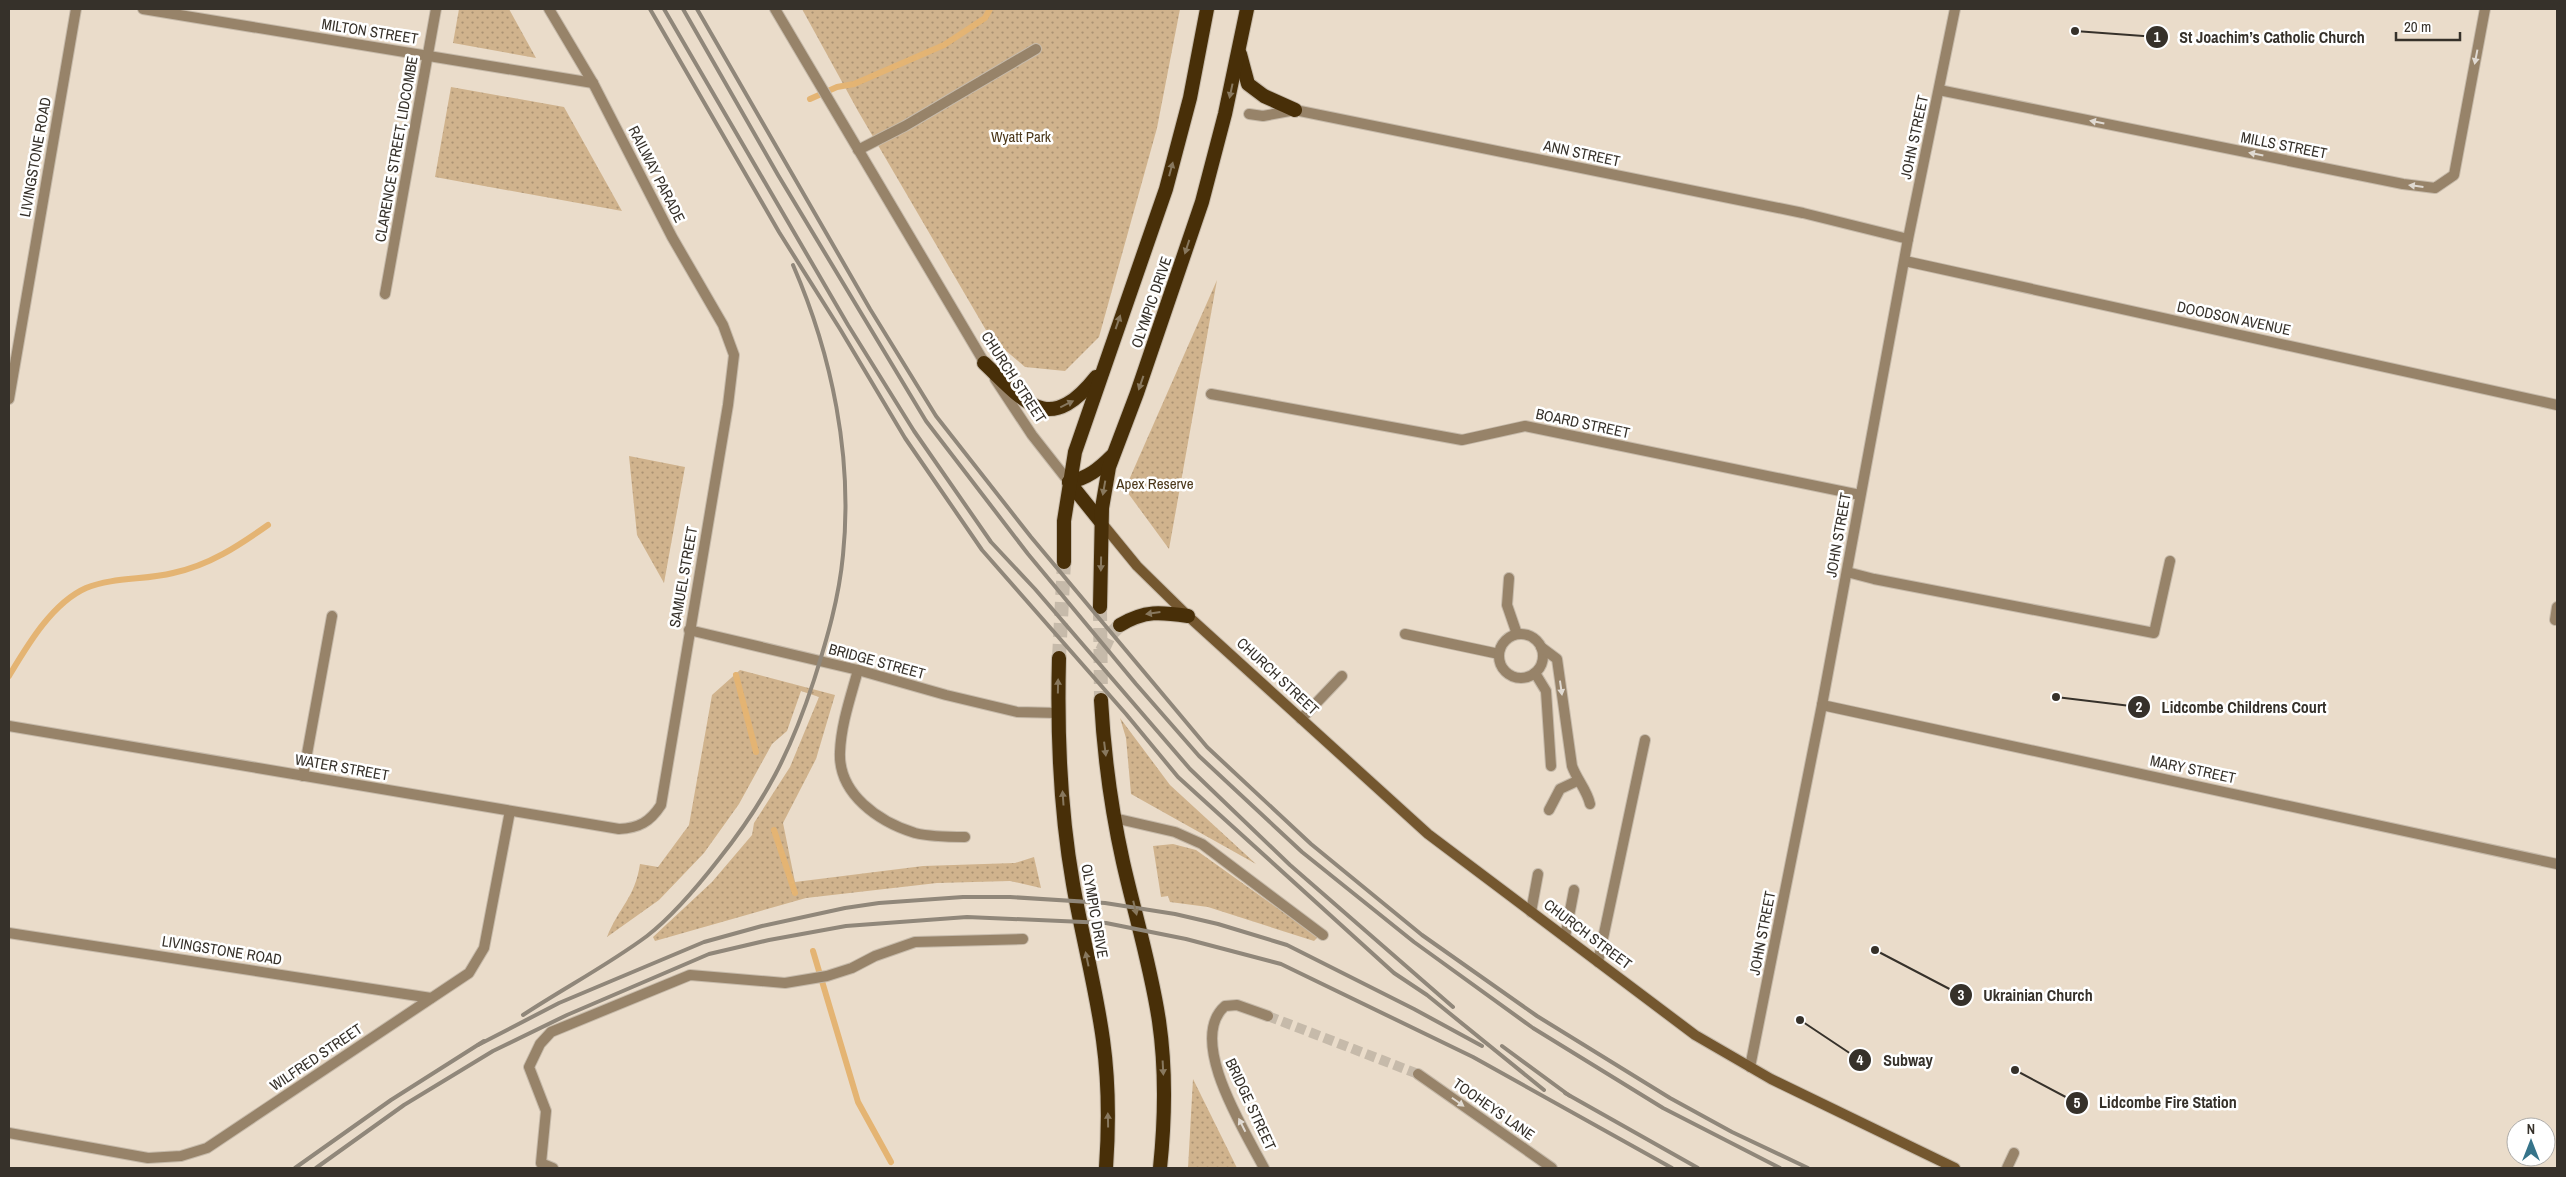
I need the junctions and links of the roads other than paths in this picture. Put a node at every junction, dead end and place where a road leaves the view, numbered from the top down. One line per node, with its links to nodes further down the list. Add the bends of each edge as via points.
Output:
1 (76, 9): 25 (street, LIVINGSTONE ROAD)
2 (143, 9): 12 (street, MILTON STREET)
3 (436, 9): 12 (street, CLARENCE STREET, LIDCOMBE)
4 (549, 9): 13 (street, RAILWAY PARADE)
5 (775, 9): 17 (street, CHURCH STREET)
6 (1207, 9): 23 (highway, OLYMPIC DRIVE, one-way to 6, via 1166,189 1190,98)
7 (1248, 9): 11 (highway, OLYMPIC DRIVE)
8 (1955, 9): 14 (street, JOHN STREET)
9 (2485, 9): 14 (street, MILLS STREET, one-way to 14, via 2454,175 2436,188)
10 (1036, 49): 17 (street)
11 (1239, 50): 15 (highway, via 1248,84 1264,96); 27 (highway, OLYMPIC DRIVE, one-way to 27, via 1226,114 1202,202 1138,393)
12 (428, 56): 13 (street, MILTON STREET); 20 (street, CLARENCE STREET, LIDCOMBE)
13 (593, 83): 21 (street, RAILWAY PARADE, via 672,237 723,325)
14 (1939, 90): 18 (street, JOHN STREET)
15 (1295, 110): 16 (street, ANN STREET, via 1264,116); 18 (street, ANN STREET, via 1803,213)
16 (1249, 114)
17 (858, 150): 22 (street, CHURCH STREET)
18 (1908, 239): 19 (street, JOHN STREET)
19 (1904, 261): 26 (street, DOODSON AVENUE); 29 (street, JOHN STREET)
20 (385, 294)
21 (734, 354): 41 (street, SAMUEL STREET)
22 (984, 363): 23 (highway, one-way to 23, via 1022,399 1037,407 1057,409 1081,396); 28 (street, CHURCH STREET, via 1032,435)
23 (1102, 368): 28 (highway, OLYMPIC DRIVE)
24 (1211, 394): 29 (street, BOARD STREET, via 1462,440 1524,426)
25 (9, 399)
26 (2557, 405)
27 (1112, 456): 28 (highway, via 1096,472); 30 (highway, OLYMPIC DRIVE, one-way to 30)
28 (1069, 482): 30 (highway, CHURCH STREET); 32 (highway, OLYMPIC DRIVE, via 1064,521)
29 (1860, 495): 33 (street, JOHN STREET)
30 (1101, 522): 35 (highway, OLYMPIC DRIVE, one-way to 35); 38 (main road, CHURCH STREET, via 1137,566)
31 (2170, 561): 33 (street, via 2154,632)
32 (1064, 562)
33 (1846, 572): 51 (street, JOHN STREET)
34 (1509, 578): 43 (street, via 1508,605)
35 (1100, 607)
36 (2557, 607): 39 (street)
37 (332, 616): 57 (street)
38 (1188, 616): 40 (highway, one-way to 40, via 1158,612 1137,616); 53 (main road, CHURCH STREET)
39 (2555, 620)
40 (1120, 625)
41 (689, 630): 47 (street, BRIDGE STREET); 60 (street, SAMUEL STREET)
42 (1405, 634): 45 (street)
43 (1518, 634): 44 (street, via 1532,636); 45 (street, via 1505,641)
44 (1541, 647): 48 (street, via 1542,661); 58 (street, one-way to 58, via 1557,659 1572,766)
45 (1499, 654): 48 (street, via 1502,668 1508,673 1521,678)
46 (1059, 658): 52 (highway, OLYMPIC DRIVE, one-way to 46)
47 (858, 670): 52 (street, BRIDGE STREET, via 1017,712); 64 (street, via 840,753 841,769 858,799 876,814 916,833)
48 (1534, 673): 56 (street, via 1546,691)
49 (1342, 676): 53 (street)
50 (1101, 700): 63 (highway, one-way to 63)
51 (1822, 705): 65 (street, MARY STREET); 76 (street, JOHN STREET)
52 (1058, 713): 81 (highway, OLYMPIC DRIVE, one-way to 52, via 1108,1104 1103,1040 1068,848)
53 (1300, 719): 68 (main road, CHURCH STREET, via 1428,834)
54 (9, 726): 57 (street, WATER STREET)
55 (1645, 740): 73 (street)
56 (1551, 766)
57 (303, 776): 62 (street, WATER STREET)
58 (1577, 781): 59 (street, via 1588,793); 61 (street, via 1560,789)
59 (1590, 804)
60 (661, 805): 62 (street, WATER STREET, via 645,824 633,829)
61 (1549, 810)
62 (510, 811): 74 (street, WILFRED STREET, via 484,948 469,973)
63 (1114, 818): 70 (street, via 1176,832 1202,844); 82 (highway, one-way to 82, via 1159,1023 1164,1088)
64 (965, 837)
65 (2557, 864)
66 (1538, 874): 68 (street)
67 (1574, 890): 71 (street)
68 (1531, 912): 71 (main road, CHURCH STREET)
69 (9, 933): 74 (street, LIVINGSTONE ROAD)
70 (1323, 935)
71 (1566, 937): 73 (main road, CHURCH STREET)
72 (1023, 939): 80 (street, via 915,942 852,968 804,980 765,982 690,975 552,1032 540,1044 529,1067 546,1111 541,1163)
73 (1598, 962): 76 (main road, CHURCH STREET, via 1695,1036)
74 (431, 998): 78 (street, WILFRED STREET, via 207,1148 181,1156 148,1158)
75 (1268, 1016): 83 (street, BRIDGE STREET, one-way to 75, via 1224,1089 1213,1059 1212,1046 1216,1018 1225,1006 1237,1006)
76 (1750, 1067): 85 (main road, CHURCH STREET)
77 (1418, 1074): 84 (street, TOOHEYS LANE, one-way to 84)
78 (9, 1133)
79 (2014, 1153): 86 (street)
80 (554, 1168)
81 (1106, 1168)
82 (1160, 1168)
83 (1264, 1168)
84 (1552, 1168)
85 (1955, 1168)
86 (2007, 1168)

